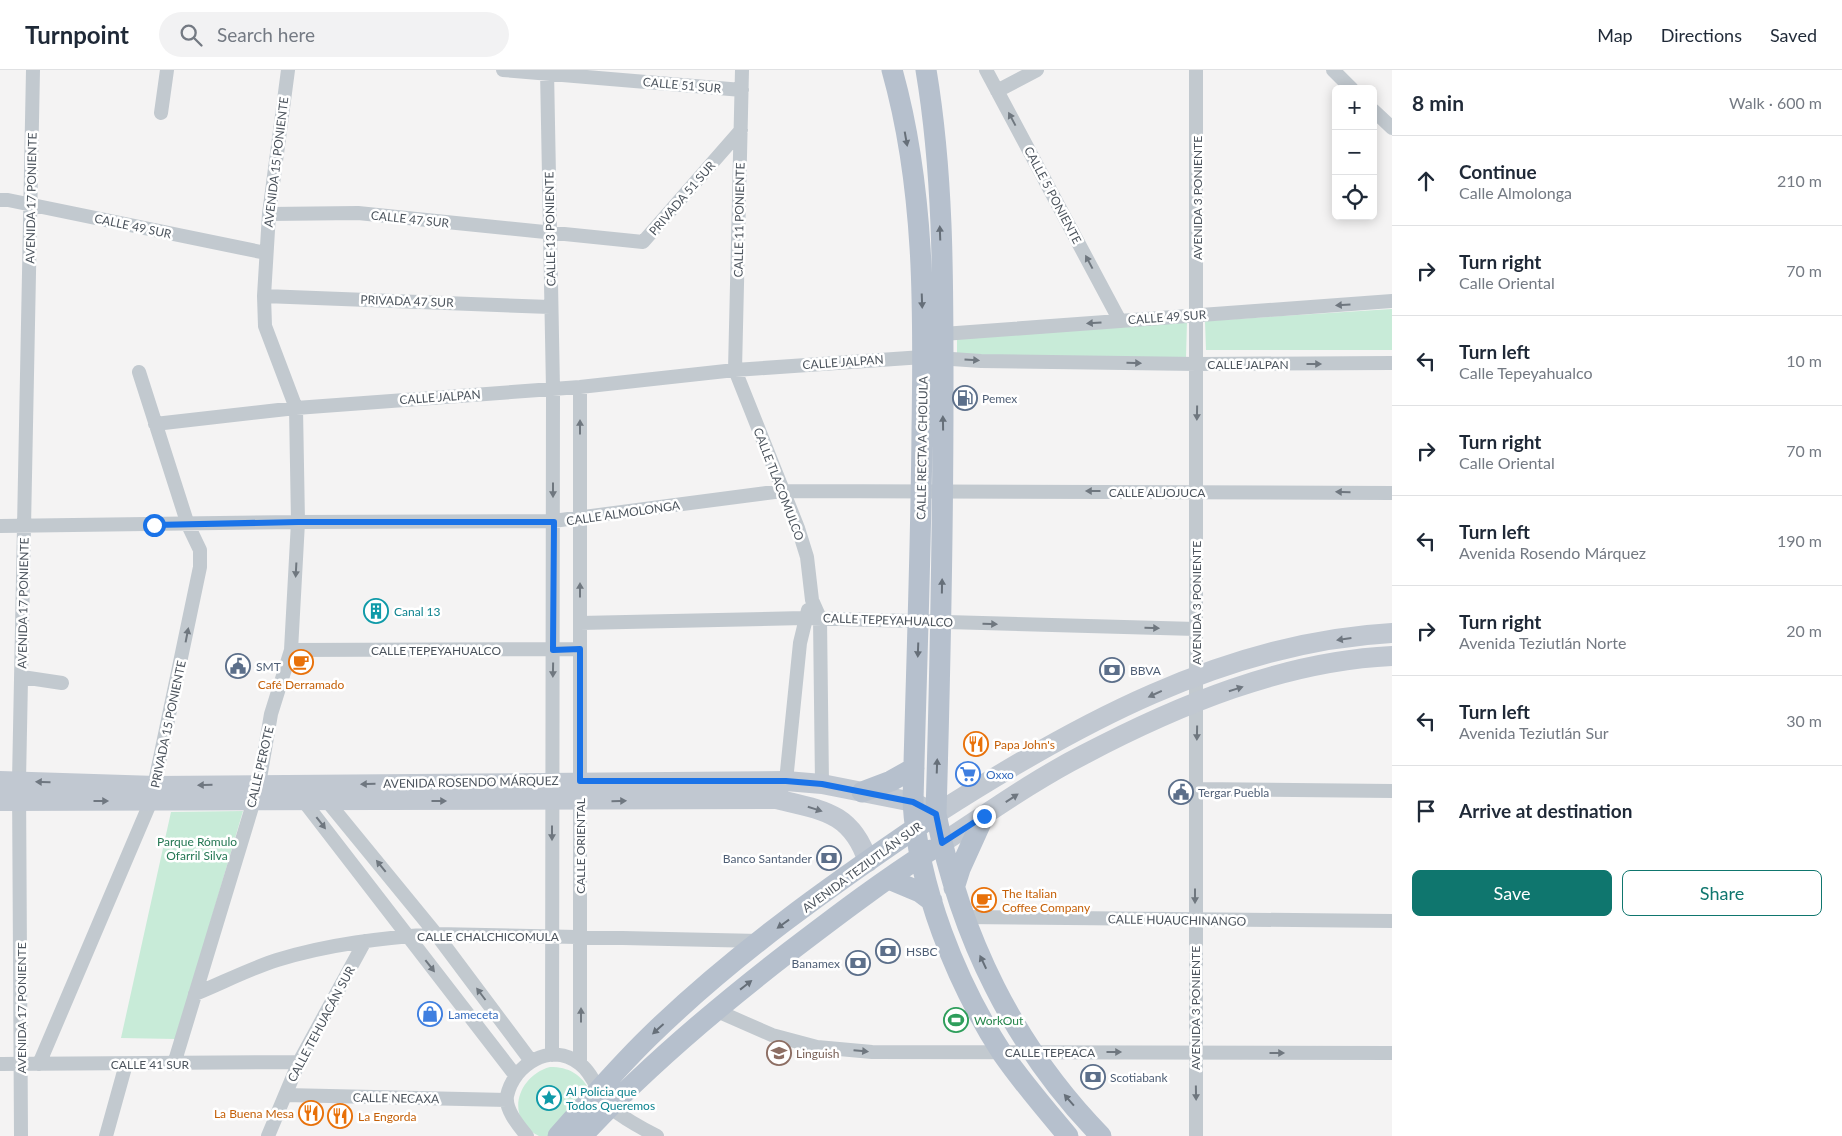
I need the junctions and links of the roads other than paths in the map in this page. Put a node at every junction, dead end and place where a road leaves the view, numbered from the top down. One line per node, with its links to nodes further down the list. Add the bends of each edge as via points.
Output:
1 (33, 70): 21 (street, AVENIDA 17 PONIENTE)
2 (166, 70): 16 (street)
3 (288, 70): 22 (street, AVENIDA 15 PONIENTE)
4 (503, 70): 12 (street, CALLE 51 SUR)
5 (742, 70): 14 (street, CALLE 11 PONIENTE)
6 (892, 70): 31 (main road, CALLE RECTA A CHOLULA, one-way to 31, via 915,184)
7 (926, 70): 30 (main road, CALLE RECTA A CHOLULA, one-way to 7, via 936,135)
8 (986, 70): 15 (street, CALLE 5 PONIENTE)
9 (1037, 70): 15 (street)
10 (1196, 70): 28 (street, AVENIDA 3 PONIENTE)
11 (1333, 70): 13 (street)
12 (547, 72): 14 (street, CALLE 51 SUR); 23 (street, CALLE 13 PONIENTE)
13 (1348, 85)
14 (742, 90): 19 (street, CALLE 11 PONIENTE)
15 (997, 91): 29 (street, CALLE 5 PONIENTE, one-way to 15)
16 (161, 113)
17 (1377, 114): 18 (street)
18 (1392, 128)
19 (741, 130): 23 (street, PRIVADA 51 SUR, via 643,242); 34 (street, CALLE 11 PONIENTE)
20 (0, 200): 21 (street, CALLE 49 SUR)
21 (32, 205): 24 (street, CALLE 49 SUR); 50 (street, AVENIDA 17 PONIENTE)
22 (269, 214): 23 (street, CALLE 47 SUR, via 358,213); 24 (street, AVENIDA 15 PONIENTE)
23 (551, 234): 27 (street, CALLE 13 PONIENTE)
24 (266, 253): 25 (street, AVENIDA 15 PONIENTE)
25 (264, 296): 27 (street, PRIVADA 47 SUR); 38 (street, AVENIDA 15 PONIENTE, via 265,326)
26 (1392, 301): 28 (street, CALLE 49 SUR, one-way to 28)
27 (550, 307): 37 (street, CALLE 13 PONIENTE)
28 (1197, 315): 29 (street, CALLE 49 SUR); 33 (street, AVENIDA 3 PONIENTE)
29 (1120, 321): 30 (street, CALLE 49 SUR, one-way to 30)
30 (943, 334): 31 (main road, CALLE RECTA A CHOLULA)
31 (933, 358): 33 (street, CALLE JALPAN, one-way to 33); 34 (street, CALLE JALPAN); 40 (main road, CALLE RECTA A CHOLULA); 41 (main road, CALLE RECTA A CHOLULA, one-way to 31)
32 (1392, 363): 33 (street, CALLE JALPAN, one-way to 32)
33 (1197, 364): 43 (street, AVENIDA 3 PONIENTE, one-way to 43)
34 (735, 370): 36 (street, CALLE JALPAN); 42 (street, CALLE TLACOMULCO)
35 (139, 372): 39 (street, PRIVADA 15 PONIENTE)
36 (580, 387): 37 (street, CALLE JALPAN); 45 (street, CALLE ORIENTAL, one-way to 36)
37 (553, 389): 38 (street, CALLE JALPAN); 47 (street, one-way to 47)
38 (296, 408): 39 (street, CALLE JALPAN); 46 (street, CALLE PEROTE)
39 (155, 424): 48 (street, PRIVADA 15 PONIENTE)
40 (922, 490): 41 (street, CALLE ALJOJUCA); 42 (street, CALLE ALMOLONGA); 54 (main road, CALLE RECTA A CHOLULA)
41 (944, 490): 43 (street, CALLE ALJOJUCA, one-way to 41); 55 (main road, CALLE RECTA A CHOLULA, one-way to 41)
42 (782, 491): 45 (street, CALLE ALMOLONGA); 51 (street, CALLE TLACOMULCO, via 807,557)
43 (1196, 492): 44 (street, CALLE ALJOJUCA, one-way to 43); 57 (street, AVENIDA 3 PONIENTE)
44 (1392, 493)
45 (580, 519): 47 (street, CALLE ALMOLONGA); 56 (street, CALLE ORIENTAL, one-way to 45)
46 (298, 522): 47 (street, CALLE ALMOLONGA); 48 (street, CALLE ALMOLONGA); 60 (street, CALLE PEROTE, one-way to 60)
47 (554, 522): 61 (street)
48 (188, 524): 50 (street, CALLE ALMOLONGA); 78 (street, PRIVADA 15 PONIENTE, one-way to 48, via 200,567 200,550)
49 (0, 526): 50 (street, CALLE ALMOLONGA)
50 (24, 526): 63 (street, AVENIDA 17 PONIENTE)
51 (812, 600): 52 (street); 53 (street, CALLE TLACOMULCO)
52 (804, 618): 53 (street, CALLE TEPEYAHUALCO); 56 (street, CALLE TEPEYAHUALCO); 70 (street)
53 (820, 618): 54 (street, CALLE TEPEYAHUALCO); 71 (street, CALLE TLACOMULCO)
54 (919, 622): 55 (street, CALLE TEPEYAHUALCO); 67 (main road, CALLE RECTA A CHOLULA, one-way to 67)
55 (941, 622): 57 (street, CALLE TEPEYAHUALCO, one-way to 57); 86 (main road, CALLE RECTA A CHOLULA, one-way to 55)
56 (580, 623): 59 (street, CALLE ORIENTAL)
57 (1196, 629): 64 (street, AVENIDA 3 PONIENTE)
58 (1392, 633): 64 (main road, AVENIDA TEZIUTLÁN SUR, one-way to 64, via 1320,642 1262,655)
59 (580, 649): 61 (street, CALLE TEPEYAHUALCO); 69 (street, CALLE ORIENTAL)
60 (291, 650): 61 (street, CALLE TEPEYAHUALCO); 79 (street, CALLE PEROTE, via 271,714)
61 (553, 650): 68 (street, one-way to 68)
62 (1392, 656): 66 (main road, AVENIDA TEZIUTLÁN SUR, one-way to 62, via 1330,662)
63 (22, 676): 65 (street); 75 (street, AVENIDA 17 PONIENTE)
64 (1196, 676): 66 (street, AVENIDA 3 PONIENTE); 86 (main road, AVENIDA TEZIUTLÁN SUR, one-way to 86, via 1071,734 1007,768)
65 (62, 683)
66 (1197, 702): 74 (street, AVENIDA 3 PONIENTE, one-way to 74); 87 (main road, AVENIDA TEZIUTLÁN SUR, one-way to 66, via 1083,755)
67 (914, 768): 77 (main road); 85 (main road, CALLE RECTA A CHOLULA)
68 (552, 781): 69 (main road, AVENIDA ROSENDO MÁRQUEZ); 73 (main road, AVENIDA ROSENDO MÁRQUEZ, one-way to 73); 83 (street)
69 (580, 781): 70 (main road, AVENIDA ROSENDO MÁRQUEZ); 84 (street, CALLE ORIENTAL)
70 (786, 781): 71 (main road, AVENIDA ROSENDO MÁRQUEZ); 80 (street)
71 (822, 784): 77 (main road, AVENIDA ROSENDO MÁRQUEZ)
72 (291, 785): 73 (main road, AVENIDA ROSENDO MÁRQUEZ); 79 (main road, AVENIDA ROSENDO MÁRQUEZ); 81 (street)
73 (315, 785): 82 (street)
74 (1196, 789): 76 (street); 96 (street, AVENIDA 3 PONIENTE, one-way to 96)
75 (10, 791): 78 (main road, AVENIDA ROSENDO MÁRQUEZ); 114 (street, AVENIDA 17 PONIENTE)
76 (1392, 791)
77 (862, 792): 85 (main road, AVENIDA ROSENDO MÁRQUEZ)
78 (154, 793): 79 (main road, AVENIDA ROSENDO MÁRQUEZ); 115 (street, PRIVADA 15 PONIENTE)
79 (256, 793): 81 (main road, AVENIDA ROSENDO MÁRQUEZ); 104 (street, CALLE PEROTE)
80 (776, 800): 84 (main road, AVENIDA ROSENDO MÁRQUEZ, one-way to 80); 91 (main road, AVENIDA ROSENDO MÁRQUEZ, one-way to 91, via 817,808 837,817 862,842)
81 (303, 801): 82 (main road, AVENIDA ROSENDO MÁRQUEZ); 99 (street, one-way to 99)
82 (328, 801): 83 (main road, AVENIDA ROSENDO MÁRQUEZ, one-way to 83); 98 (street, one-way to 82)
83 (552, 801): 84 (main road, AVENIDA ROSENDO MÁRQUEZ); 101 (street, one-way to 101)
84 (580, 801): 100 (street, CALLE ORIENTAL)
85 (913, 802): 86 (main road, AVENIDA ROSENDO MÁRQUEZ); 88 (main road, CALLE RECTA A CHOLULA)
86 (936, 814): 88 (main road, AVENIDA TEZIUTLÁN SUR); 89 (main road, CALLE RECTA A CHOLULA)
87 (984, 816): 89 (main road, AVENIDA TEZIUTLÁN SUR); 93 (main road)
88 (915, 829): 90 (main road, CALLE RECTA A CHOLULA); 91 (main road, AVENIDA TEZIUTLÁN SUR)
89 (942, 843): 90 (main road, AVENIDA TEZIUTLÁN SUR); 93 (main road, CALLE RECTA A CHOLULA)
90 (921, 857): 92 (main road, AVENIDA TEZIUTLÁN SUR); 94 (main road, CALLE RECTA A CHOLULA)
91 (868, 862): 103 (main road, AVENIDA TEZIUTLÁN SUR, one-way to 103)
92 (889, 879): 94 (main road, via 920,892); 105 (main road, AVENIDA TEZIUTLÁN SUR, one-way to 92)
93 (954, 888): 95 (main road, CALLE RECTA A CHOLULA)
94 (932, 901): 106 (main road, CALLE RECTA A CHOLULA, via 953,960)
95 (963, 917): 96 (street, CALLE HUAUCHINANGO); 107 (main road, CALLE RECTA A CHOLULA, one-way to 95, via 998,994)
96 (1195, 920): 97 (street, CALLE HUAUCHINANGO); 108 (street, AVENIDA 3 PONIENTE)
97 (1392, 921)
98 (436, 934): 99 (street, CALLE CHALCHICOMULA); 101 (street, CALLE CHALCHICOMULA); 111 (street, one-way to 98)
99 (407, 936): 102 (street, CALLE CHALCHICOMULA); 119 (street, one-way to 119)
100 (581, 936): 101 (street, CALLE CHALCHICOMULA); 103 (street, CALLE CHALCHICOMULA); 118 (street, CALLE ORIENTAL, one-way to 100)
101 (552, 937): 110 (street)
102 (365, 941): 104 (street, CALLE CHALCHICOMULA, via 274,961); 112 (street, CALLE TEHUACÁN SUR)
103 (760, 941): 121 (main road, AVENIDA TEZIUTLÁN SUR, one-way to 121, via 650,1036)
104 (194, 994): 117 (street, CALLE PEROTE)
105 (714, 1010): 106 (street, CALLE TEPEACA, one-way to 106, via 772,1035 816,1047 872,1052); 121 (main road, AVENIDA TEZIUTLÁN SUR, via 666,1052)
106 (1002, 1052): 107 (street, CALLE TEPEACA); 130 (main road, CALLE RECTA A CHOLULA)
107 (1030, 1052): 108 (street, CALLE TEPEACA, one-way to 108); 131 (main road, CALLE RECTA A CHOLULA, one-way to 107)
108 (1195, 1053): 109 (street, CALLE TEPEACA, one-way to 109); 132 (street, AVENIDA 3 PONIENTE, one-way to 132)
109 (1392, 1053)
110 (552, 1055): 111 (street); 118 (street, via 564,1056)
111 (531, 1061): 119 (street)
112 (300, 1062): 117 (street, CALLE 41 SUR); 120 (street, CALLE TEHUACÁN SUR)
113 (0, 1064): 114 (street, CALLE 41 SUR)
114 (21, 1064): 115 (street, CALLE 41 SUR); 123 (street, AVENIDA 17 PONIENTE)
115 (39, 1064): 116 (street, CALLE 41 SUR)
116 (126, 1064): 117 (street, CALLE 41 SUR); 124 (street)
117 (174, 1064)
118 (580, 1064): 121 (street)
119 (515, 1075): 122 (street)
120 (285, 1095): 122 (street, CALLE NECAXA); 125 (street, CALLE TEHUACÁN SUR)
121 (605, 1098): 127 (main road, AVENIDA TEZIUTLÁN SUR); 128 (main road, AVENIDA TEZIUTLÁN SUR); 129 (street, via 634,1124)
122 (507, 1100): 126 (street, via 517,1125)
123 (21, 1136)
124 (106, 1136)
125 (268, 1136)
126 (527, 1136)
127 (558, 1136)
128 (582, 1136)
129 (656, 1136)
130 (1068, 1136)
131 (1101, 1136)
132 (1196, 1136)

